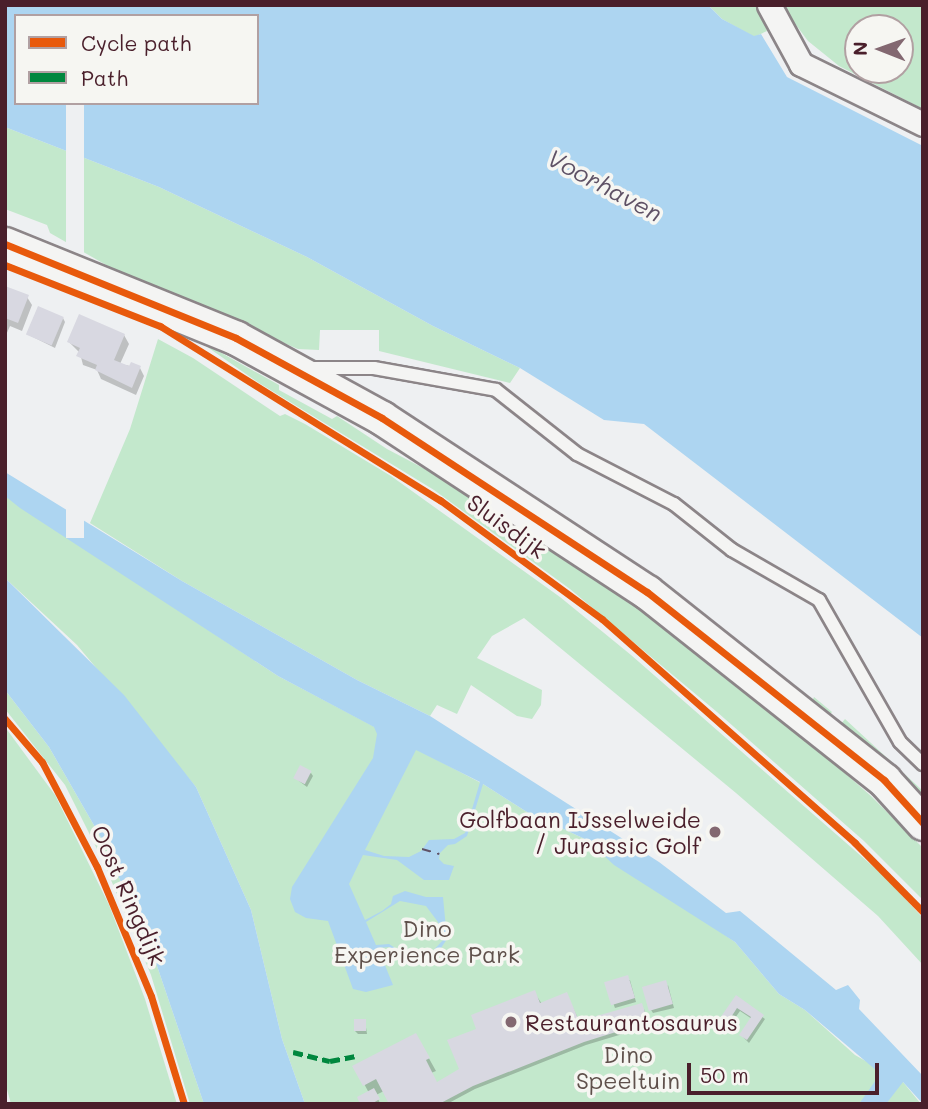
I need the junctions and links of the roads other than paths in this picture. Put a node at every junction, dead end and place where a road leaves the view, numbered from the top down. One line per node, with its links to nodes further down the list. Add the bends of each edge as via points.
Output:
1 (769, 5): 2 (street, via 801,64)
2 (923, 124)
3 (5, 244): 4 (street, Sluisdijk, via 236,338)
4 (289, 368): 5 (lane, via 374,369 495,390 577,454 674,504 732,550 819,600 901,742); 6 (street, Sluisdijk, via 382,418 648,592 884,780)
5 (923, 764)
6 (923, 823)

